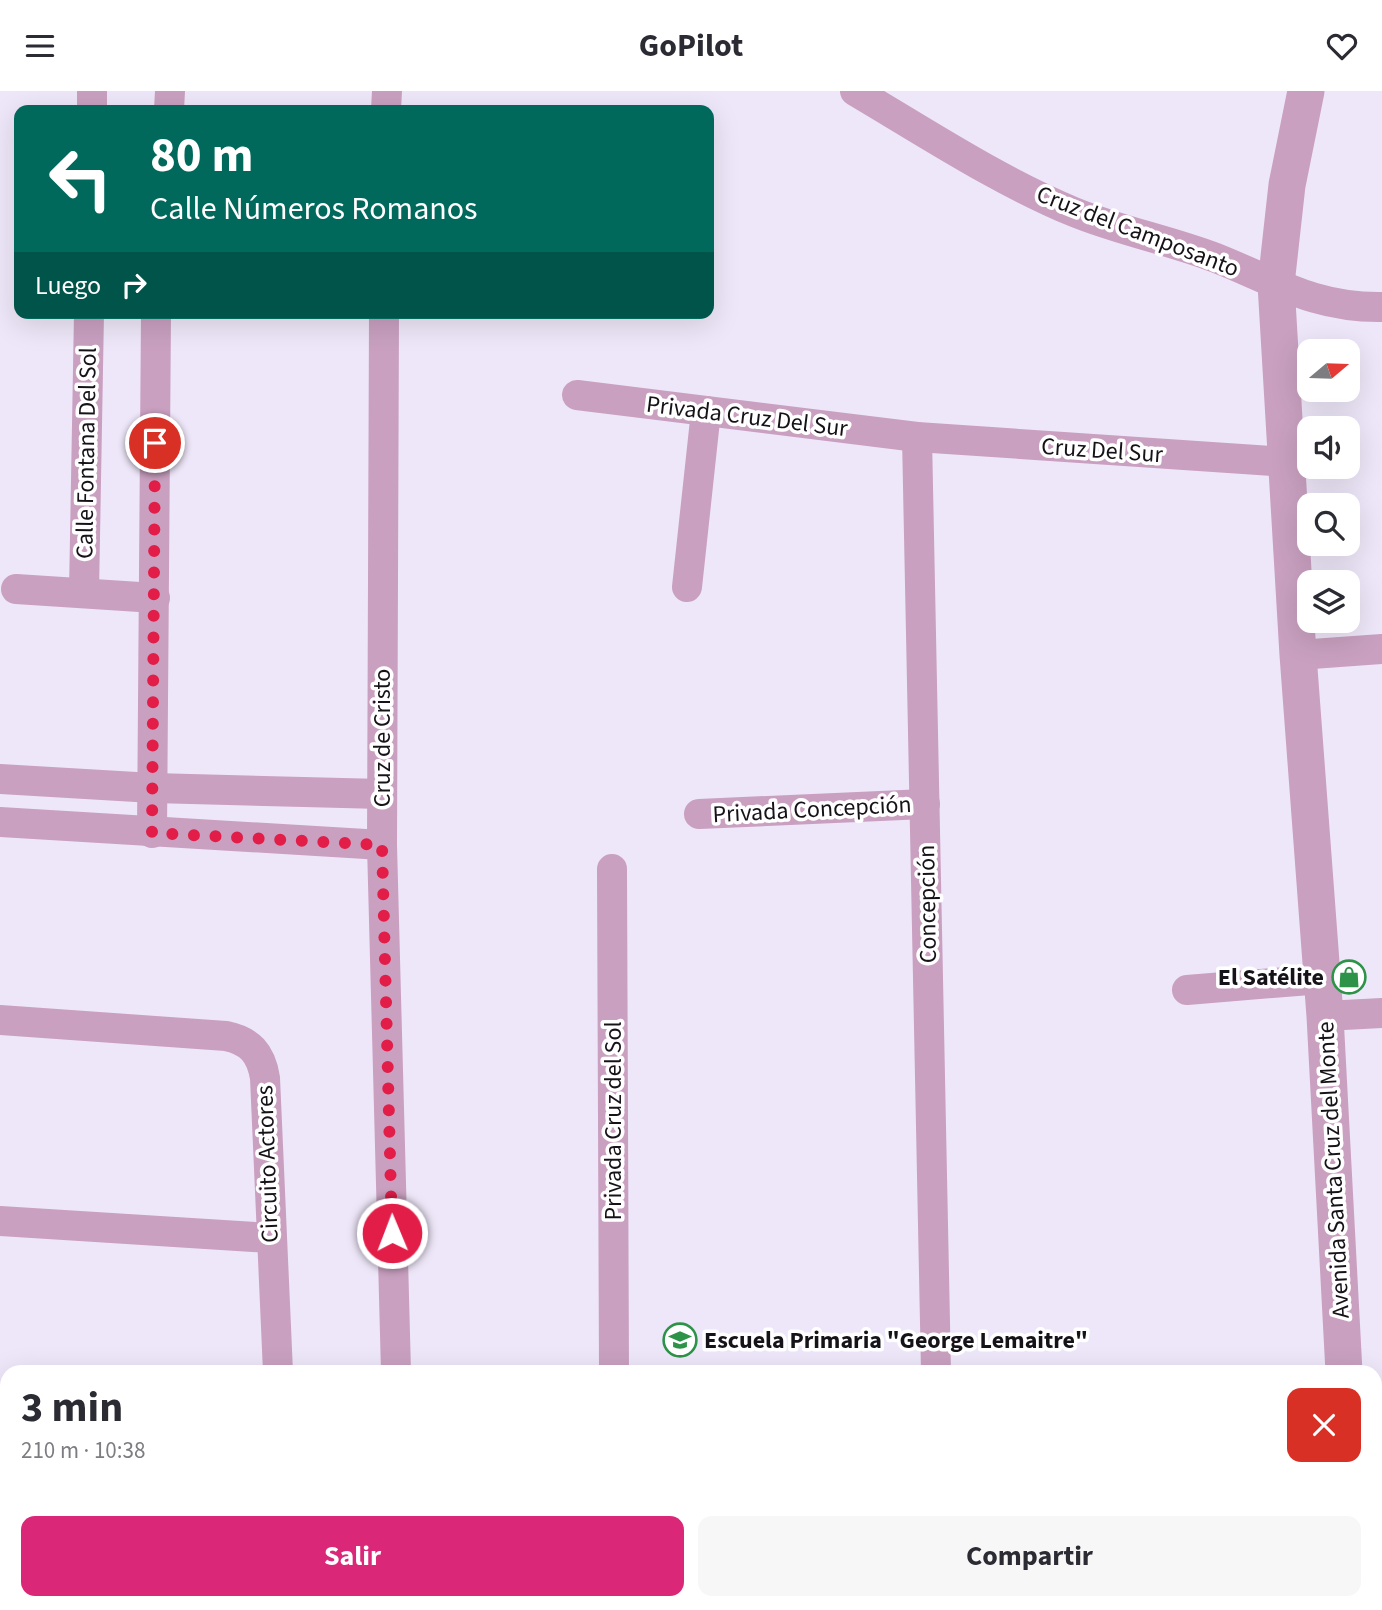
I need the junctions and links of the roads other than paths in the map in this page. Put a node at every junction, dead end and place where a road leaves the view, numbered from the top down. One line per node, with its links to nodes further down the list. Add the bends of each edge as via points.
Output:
1 (855, 91): 3 (street, Cruz del Camposanto, via 993,173 1074,212 1215,258)
2 (1306, 91): 3 (street, Avenida Santa Cruz del Monte, via 1285,195)
3 (1276, 284): 4 (street, Cruz del Camposanto, via 1315,301); 11 (street, Avenida Santa Cruz del Monte)
4 (1382, 307)
5 (89, 319): 14 (street, Calle Fontana Del Sol)
6 (156, 319): 15 (street)
7 (384, 319): 20 (street, Cruz de Cristo)
8 (577, 395): 9 (street, Privada Cruz Del Sur)
9 (706, 411): 10 (street, Privada Cruz Del Sur); 12 (street)
10 (917, 437): 11 (street, Cruz Del Sur); 21 (street, Concepción)
11 (1287, 463): 17 (street, Avenida Santa Cruz del Monte)
12 (687, 587)
13 (16, 589): 14 (street)
14 (84, 593): 15 (street)
15 (155, 598): 19 (street)
16 (1382, 649): 17 (street)
17 (1298, 655): 27 (street, Avenida Santa Cruz del Monte)
18 (0, 779): 19 (street)
19 (153, 788): 20 (street); 24 (street)
20 (382, 794): 25 (street, Cruz de Cristo)
21 (925, 804): 22 (street, Privada Concepción); 37 (street, Concepción)
22 (699, 814)
23 (0, 822): 24 (street)
24 (152, 833): 25 (street)
25 (382, 845): 35 (street, Cruz de Cristo)
26 (612, 869): 36 (street, Privada Cruz del Sol)
27 (1322, 979): 28 (street); 30 (street, Avenida Santa Cruz del Monte)
28 (1187, 991)
29 (1382, 1013): 30 (street)
30 (1325, 1016): 38 (street, Avenida Santa Cruz del Monte)
31 (0, 1020): 33 (street, Circuito Actores, via 242,1039 255,1050 265,1078)
32 (0, 1221): 33 (street)
33 (270, 1238): 34 (street, Circuito Actores)
34 (278, 1365)
35 (396, 1365)
36 (614, 1365)
37 (936, 1365)
38 (1344, 1365)

